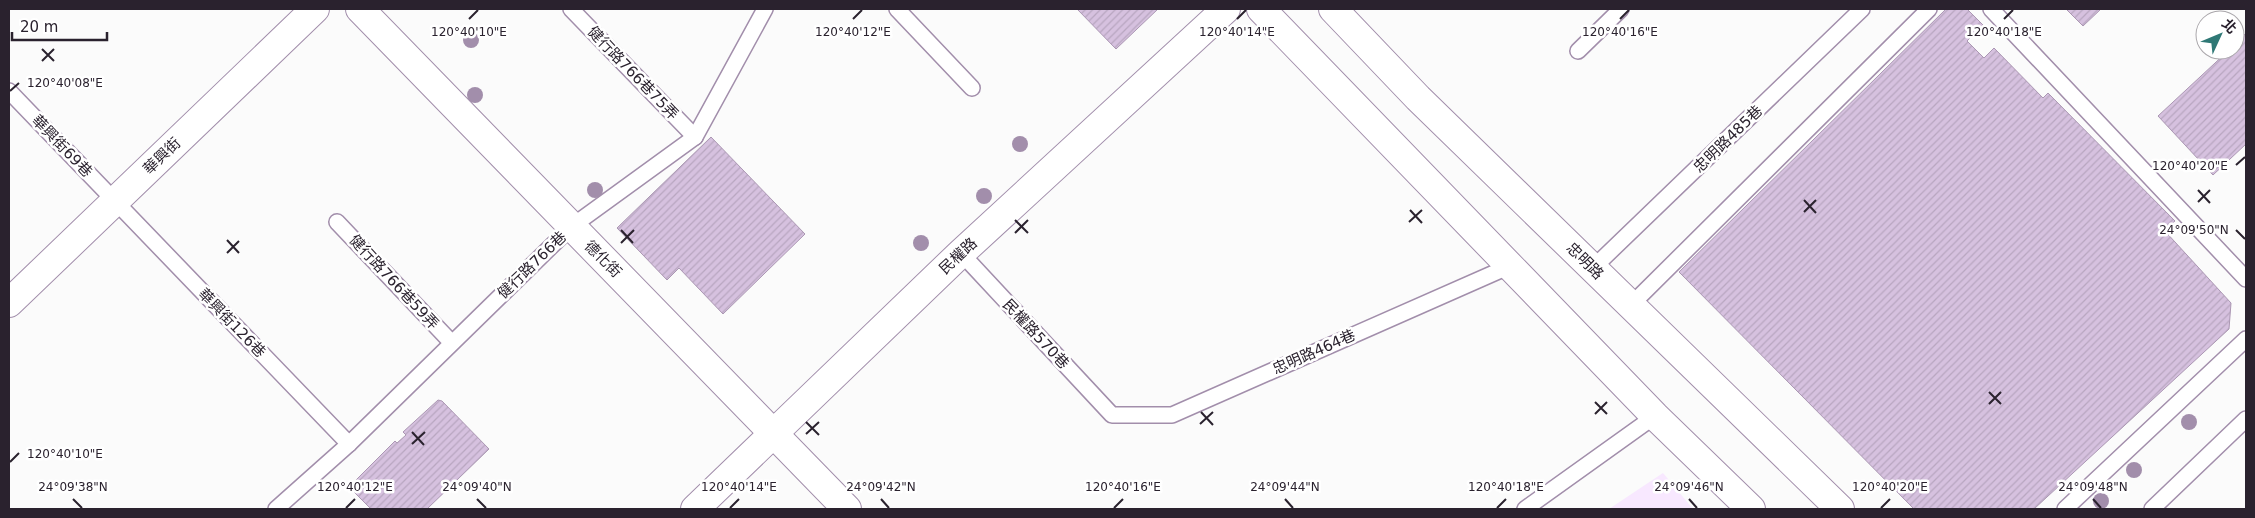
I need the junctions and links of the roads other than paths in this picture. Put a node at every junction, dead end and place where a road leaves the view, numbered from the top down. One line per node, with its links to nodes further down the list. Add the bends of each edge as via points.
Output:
1 (315, 9): 17 (street, 華興街)
2 (360, 9): 19 (street, 德化街)
3 (571, 9): 16 (lane, 健行路766巷75弄)
4 (765, 9): 16 (lane, 健行路766巷)
5 (897, 9): 14 (lane)
6 (1226, 9): 20 (street, 民權路)
7 (1261, 9): 21 (street)
8 (1333, 9): 22 (street, 忠明路, via 1418,98)
9 (1621, 9): 13 (lane)
10 (1862, 9): 22 (lane, 忠明路485巷)
11 (1929, 9): 25 (lane)
12 (1991, 9): 23 (lane)
13 (1578, 51)
14 (972, 88)
15 (9, 91): 17 (lane, 華興街69巷)
16 (695, 137): 19 (lane, 健行路766巷)
17 (114, 201): 24 (street, 華興街); 32 (lane, 華興街126巷)
18 (338, 222): 27 (lane, 健行路766巷59弄)
19 (571, 227): 27 (lane, 健行路766巷); 31 (street, 德化街)
20 (961, 253): 28 (lane, 民權路570巷); 31 (street, 民權路)
21 (1510, 266): 28 (lane, 忠明路464巷, via 1172,414); 29 (street)
22 (1593, 268): 25 (street, 忠明路)
23 (2246, 279)
24 (9, 303)
25 (1630, 306): 38 (street, 忠明路)
26 (2246, 339): 39 (lane)
27 (451, 342): 32 (lane, 健行路766巷)
28 (1112, 415)
29 (1655, 416): 36 (lane); 37 (street)
30 (2246, 419): 40 (lane)
31 (774, 434): 34 (street, 民權路); 35 (street, 德化街)
32 (349, 444): 33 (lane, 健行路766巷)
33 (276, 509)
34 (695, 509)
35 (846, 509)
36 (1525, 509)
37 (1751, 509)
38 (1840, 509)
39 (2065, 509)
40 (2152, 509)

